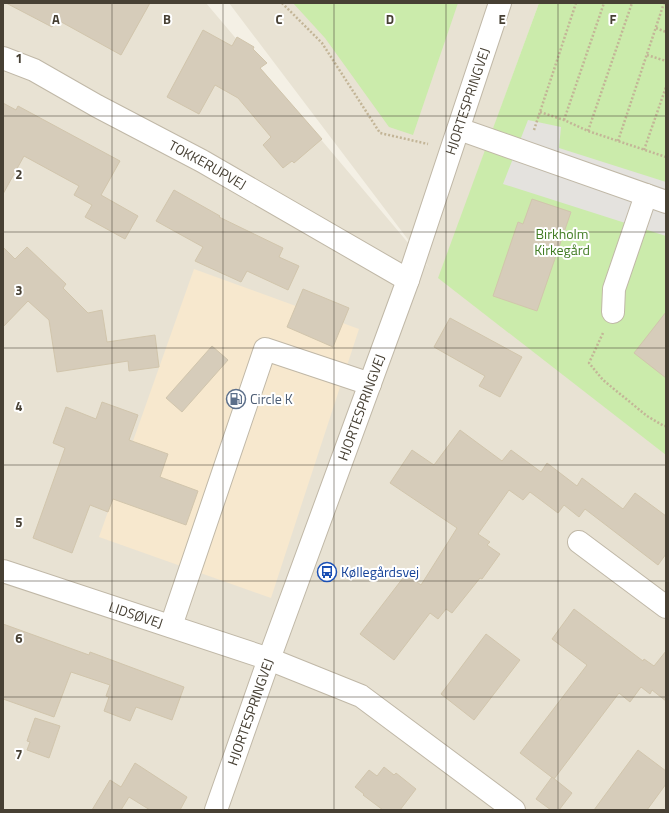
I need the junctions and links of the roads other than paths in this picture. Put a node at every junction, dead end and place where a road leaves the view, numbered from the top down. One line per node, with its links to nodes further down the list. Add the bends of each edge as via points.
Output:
1 (500, 3): 3 (street, HJORTESPRINGVEJ)
2 (3, 58): 5 (street, TOKKERUPVEJ, via 34,70 202,161)
3 (459, 129): 4 (street); 5 (street, HJORTESPRINGVEJ)
4 (656, 199): 6 (street, via 614,289)
5 (408, 280): 7 (street, HJORTESPRINGVEJ)
6 (613, 312)
7 (370, 384): 11 (street, via 265,349); 12 (street, HJORTESPRINGVEJ)
8 (579, 542): 10 (street)
9 (3, 571): 11 (street, LIDSØVEJ)
10 (666, 607)
11 (171, 626): 12 (street, LIDSØVEJ)
12 (269, 659): 13 (street, HJORTESPRINGVEJ); 14 (street, via 361,696)
13 (216, 810)
14 (514, 810)

